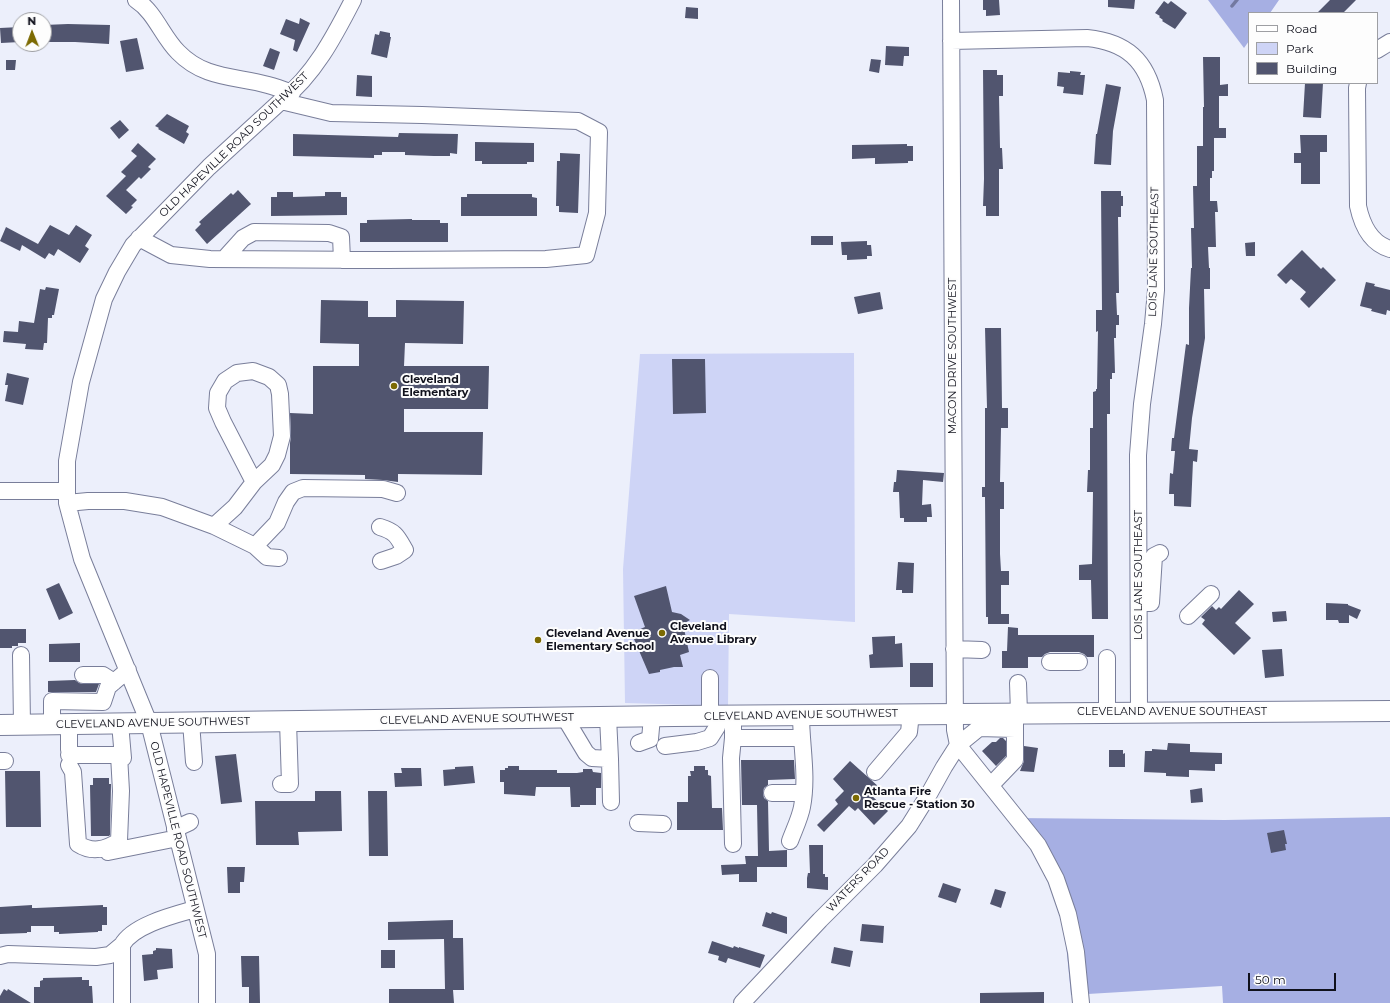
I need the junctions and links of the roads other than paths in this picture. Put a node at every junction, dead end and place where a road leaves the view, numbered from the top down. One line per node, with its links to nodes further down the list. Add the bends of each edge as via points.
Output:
1 (136, 0): 8 (street, via 144,5 178,52 197,67 225,77 268,85)
2 (353, 0): 8 (street, OLD HAPEVILLE ROAD SOUTHWEST, via 319,61)
3 (951, 0): 4 (street, MACON DRIVE SOUTHWEST)
4 (951, 41): 24 (street, LOIS LANE SOUTHEAST, via 1102,39 1118,45 1132,55 1145,69 1152,86 1155,100 1156,290 1138,455); 26 (street, MACON DRIVE SOUTHWEST)
5 (1390, 42): 6 (street)
6 (1378, 49)
7 (1358, 84): 10 (street, via 1360,220 1366,231 1382,247)
8 (286, 97): 9 (street, OLD HAPEVILLE ROAD SOUTHWEST, via 209,167); 12 (street, via 331,113 578,121 599,132 597,214 586,255 546,259)
9 (139, 238): 11 (street, via 171,255); 16 (street, OLD HAPEVILLE ROAD SOUTHWEST, via 117,272 104,299 80,382 67,461)
10 (1390, 249)
11 (224, 259): 12 (street); 12 (street, via 243,238 254,232 329,233 341,237)
12 (342, 260)
13 (254, 482): 13 (street, via 272,465 282,436 278,385 269,377 253,371 237,373 225,381 218,393 217,408); 17 (street, via 234,507)
14 (0, 491): 16 (street)
15 (397, 492): 19 (street, via 383,489 303,488 293,492 277,523)
16 (67, 497): 17 (street, via 95,501 125,501 162,507); 32 (street, OLD HAPEVILLE ROAD SOUTHWEST, via 82,559)
17 (214, 526): 19 (street)
18 (380, 527): 22 (street, via 391,530 405,550 396,556)
19 (255, 546): 21 (street, via 267,557)
20 (1160, 553): 24 (street, via 1154,556 1151,603)
21 (279, 558)
22 (381, 560)
23 (1211, 594): 25 (street)
24 (1139, 603): 40 (street, LOIS LANE SOUTHEAST)
25 (1188, 616)
26 (954, 649): 27 (street); 42 (street, MACON DRIVE SOUTHWEST)
27 (982, 650)
28 (21, 655): 56 (street)
29 (1107, 658): 39 (street)
30 (1050, 662): 31 (street)
31 (1079, 662)
32 (128, 670): 35 (street); 53 (street, OLD HAPEVILLE ROAD SOUTHWEST)
33 (83, 675): 35 (street, via 103,675)
34 (710, 678): 46 (street)
35 (114, 682): 37 (street, via 108,687)
36 (1018, 683): 48 (street)
37 (103, 702): 52 (street); 54 (street, via 52,701)
38 (1390, 711): 40 (main road, CLEVELAND AVENUE SOUTHEAST)
39 (1107, 712): 40 (main road, CLEVELAND AVENUE SOUTHEAST); 48 (main road, CLEVELAND AVENUE SOUTHEAST, via 1079,707 1050,707)
40 (1139, 712)
41 (911, 713): 42 (main road, CLEVELAND AVENUE SOUTHWEST); 44 (main road, CLEVELAND AVENUE SOUTHWEST); 68 (street, via 909,732)
42 (954, 713): 48 (main road, CLEVELAND AVENUE SOUTHEAST); 62 (street, MACON DRIVE SOUTHWEST)
43 (766, 715): 44 (main road, CLEVELAND AVENUE SOUTHWEST); 46 (main road, CLEVELAND AVENUE SOUTHWEST); 59 (street)
44 (800, 715): 60 (street)
45 (652, 716): 46 (main road, CLEVELAND AVENUE SOUTHWEST); 47 (main road, CLEVELAND AVENUE SOUTHWEST); 61 (street, via 650,739)
46 (720, 716): 58 (street); 63 (street, via 717,728 710,738)
47 (608, 717): 49 (main road, CLEVELAND AVENUE SOUTHWEST); 66 (street)
48 (1012, 717): 57 (street, WATERS ROAD); 57 (street); 70 (street, via 1015,760)
49 (566, 718): 50 (main road, CLEVELAND AVENUE SOUTHWEST); 66 (street, via 586,753 592,758)
50 (288, 721): 51 (main road, CLEVELAND AVENUE SOUTHWEST); 69 (street)
51 (191, 722): 53 (main road, CLEVELAND AVENUE SOUTHWEST); 67 (street)
52 (112, 723): 53 (main road, CLEVELAND AVENUE SOUTHWEST); 54 (main road, CLEVELAND AVENUE SOUTHWEST); 65 (street)
53 (149, 723): 77 (street, OLD HAPEVILLE ROAD SOUTHWEST)
54 (61, 724): 56 (main road, CLEVELAND AVENUE SOUTHWEST); 64 (street)
55 (0, 725): 56 (main road, CLEVELAND AVENUE SOUTHWEST)
56 (22, 725)
57 (979, 728): 62 (street, WATERS ROAD)
58 (733, 738): 59 (street); 79 (street)
59 (766, 738): 60 (street)
60 (801, 738): 72 (street, via 804,760)
61 (639, 743)
62 (958, 745): 70 (street); 86 (street, WATERS ROAD, via 910,826)
63 (665, 746)
64 (69, 757): 64 (street, via 73,772 78,844 85,849 110,848 119,841 119,755)
65 (123, 758)
66 (610, 759): 73 (street)
67 (194, 762)
68 (875, 772)
69 (290, 784)
70 (991, 785): 87 (street, via 1038,845 1056,879 1068,914 1076,952)
71 (772, 793): 72 (street)
72 (803, 793): 78 (street, via 802,807)
73 (611, 802)
74 (190, 822): 77 (street)
75 (638, 823): 76 (street)
76 (663, 824)
77 (177, 833): 80 (street, via 126,842 99,853); 81 (street, OLD HAPEVILLE ROAD SOUTHWEST)
78 (790, 841)
79 (733, 844)
80 (72, 850)
81 (195, 909): 82 (street, via 156,920 131,935); 85 (street, OLD HAPEVILLE ROAD SOUTHWEST, via 207,954)
82 (122, 945): 83 (street, via 110,955 96,957 8,954); 84 (street)
83 (0, 956)
84 (122, 1003)
85 (207, 1003)
86 (742, 1003)
87 (1081, 1003)

